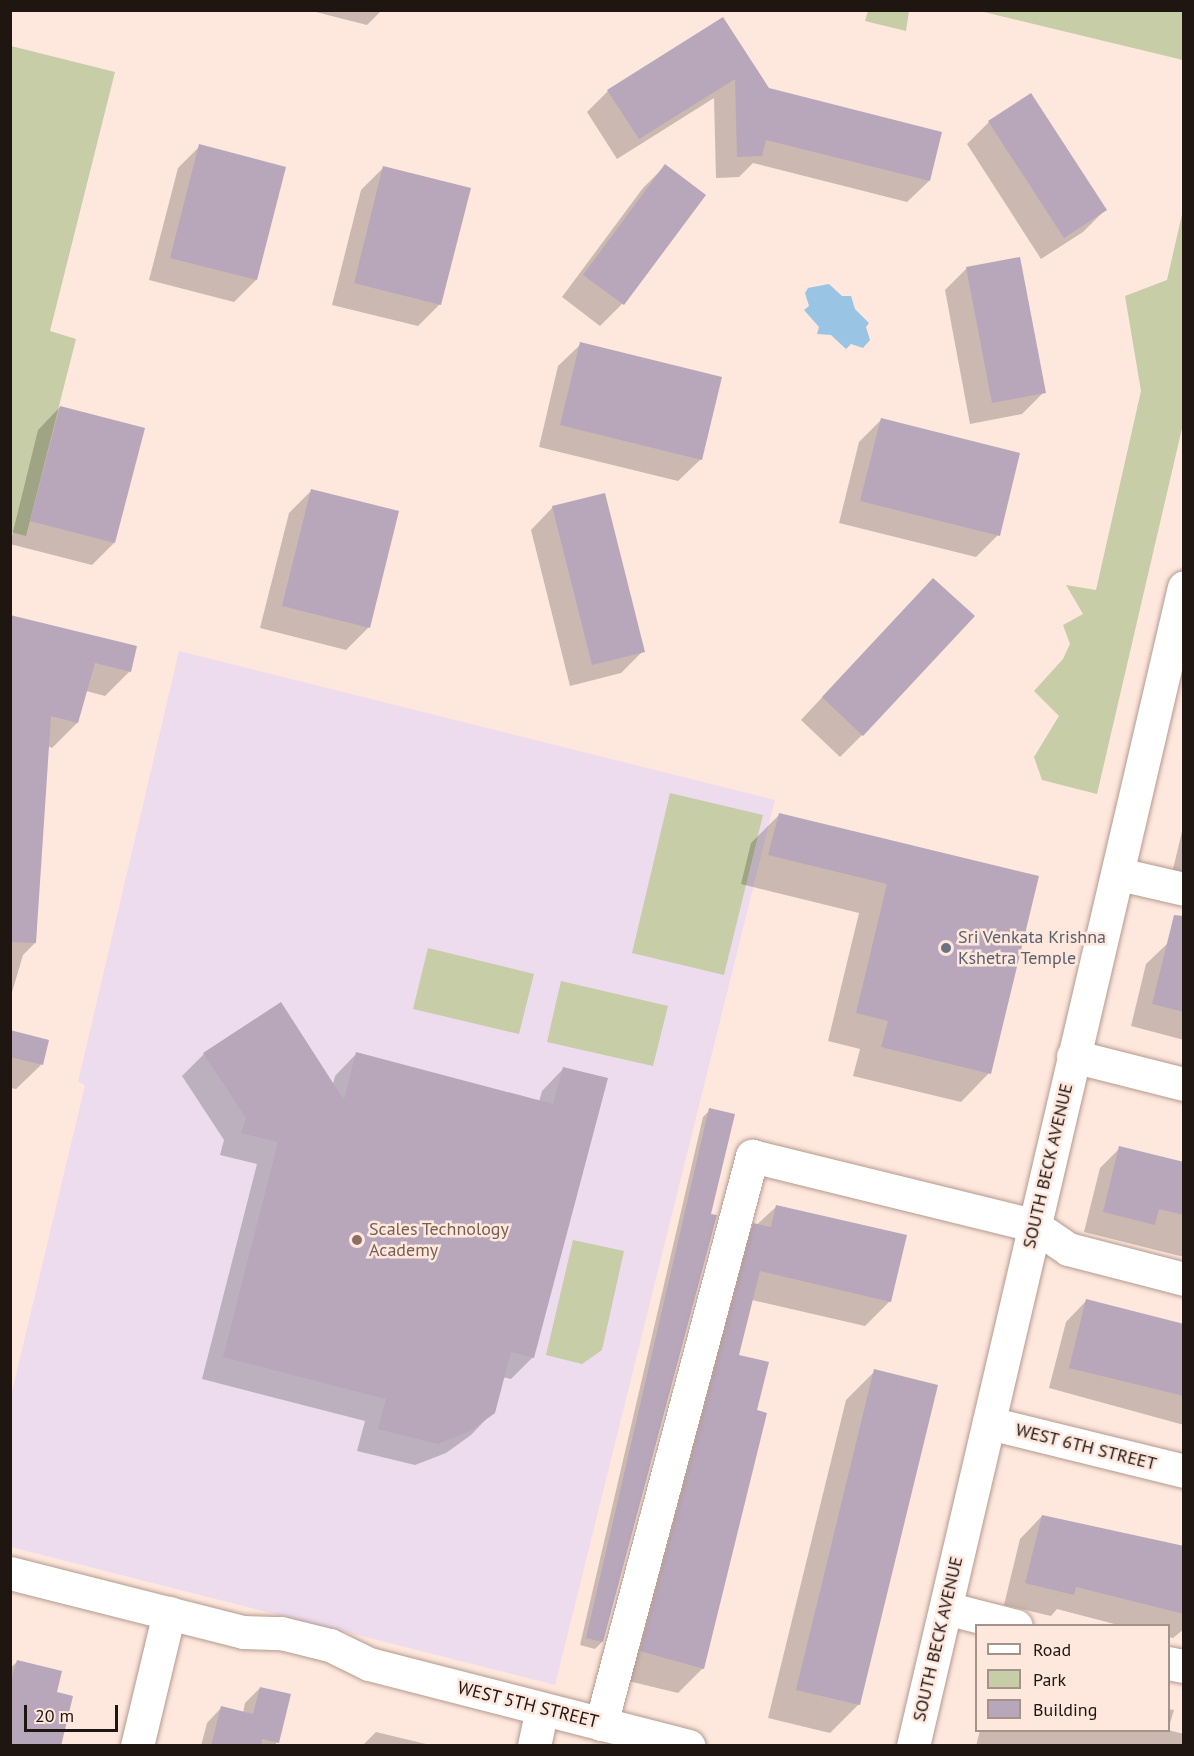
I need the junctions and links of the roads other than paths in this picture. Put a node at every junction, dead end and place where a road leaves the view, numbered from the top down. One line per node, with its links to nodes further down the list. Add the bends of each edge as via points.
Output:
1 (1184, 587): 2 (street, SOUTH BECK AVENUE)
2 (1172, 690): 3 (street, SOUTH BECK AVENUE)
3 (1119, 874): 4 (street); 5 (street, SOUTH BECK AVENUE)
4 (1184, 889)
5 (1073, 1056): 6 (street); 7 (street, SOUTH BECK AVENUE)
6 (1184, 1084)
7 (1033, 1225): 8 (street, via 1068,1249); 9 (street, SOUTH BECK AVENUE); 16 (street, via 752,1156)
8 (1184, 1279)
9 (989, 1423): 10 (street, WEST 6TH STREET); 12 (street, SOUTH BECK AVENUE)
10 (1184, 1471)
11 (10, 1573): 13 (street, WEST 5TH STREET)
12 (946, 1608): 14 (street); 20 (street, SOUTH BECK AVENUE)
13 (169, 1613): 15 (street, WEST 5TH STREET, via 243,1632 275,1650 328,1664 369,1664); 17 (street)
14 (1008, 1624)
15 (542, 1709): 16 (street, WEST 5TH STREET); 18 (street)
16 (601, 1724): 19 (street, WEST 5TH STREET)
17 (137, 1746)
18 (534, 1746)
19 (688, 1746)
20 (913, 1746)

